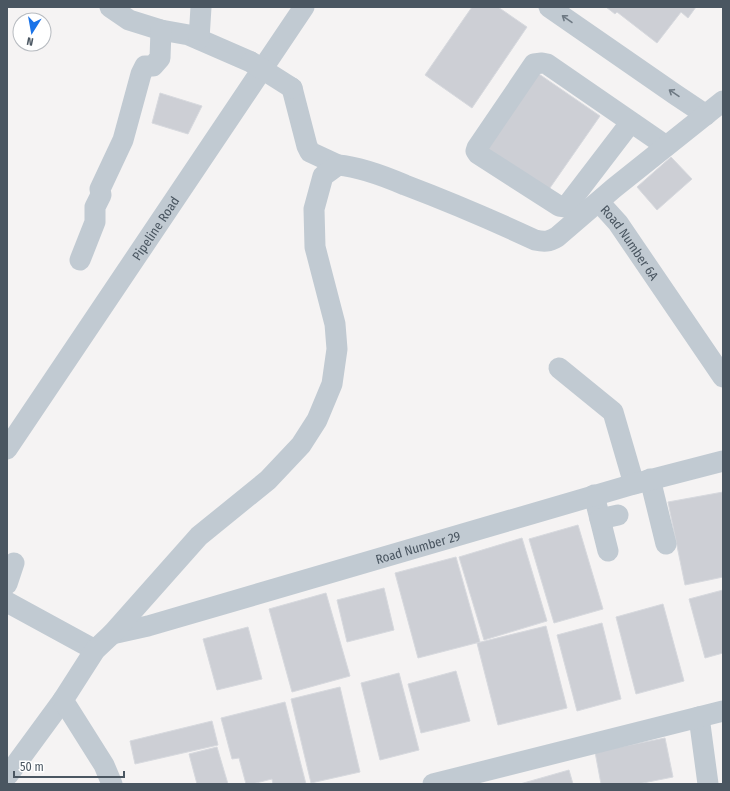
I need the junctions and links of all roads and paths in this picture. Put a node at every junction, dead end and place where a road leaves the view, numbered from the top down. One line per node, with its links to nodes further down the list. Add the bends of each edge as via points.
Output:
1 (110, 7): 5 (street, via 129,20)
2 (202, 7): 6 (street)
3 (304, 7): 8 (street, Pipeline Road)
4 (549, 7): 10 (street, one-way to 4)
5 (161, 30): 6 (street); 15 (street, via 160,58 153,66 145,66 141,74 123,140 100,189 101,195 95,207 95,222)
6 (200, 39): 7 (street)
7 (224, 50): 8 (street, via 226,63); 13 (street, bridge, via 251,62 292,88 310,152)
8 (253, 82): 18 (street, Pipeline Road)
9 (723, 101): 10 (street, Road Number 6A)
10 (706, 115): 12 (street, Road Number 6A)
11 (631, 122): 11 (street, via 547,64 538,63 534,64 476,151 559,206 566,206); 12 (street)
12 (666, 146): 14 (street, Road Number 6A)
13 (338, 165): 14 (street, via 351,166 400,182 543,242 550,242 557,237); 27 (street, via 322,176 314,209 315,248 335,324 337,349 332,384 317,420 301,445 268,480 199,536)
14 (599, 202): 17 (street, Road Number 6A, via 618,223)
15 (80, 260)
16 (559, 368): 20 (street, via 613,412)
17 (723, 377)
18 (7, 449)
19 (723, 461): 20 (street, Road Number 29)
20 (642, 482): 21 (street, Road Number 29); 22 (street)
21 (594, 495): 23 (street, via 609,517); 27 (street, Road Number 29, via 148,626)
22 (666, 544)
23 (608, 551)
24 (14, 563): 25 (street)
25 (7, 584)
26 (7, 602): 28 (street)
27 (112, 634): 28 (street)
28 (95, 650): 29 (street)
29 (63, 700): 32 (street); 33 (street, via 104,766)
30 (723, 711): 31 (street)
31 (699, 717): 34 (street); 35 (street)
32 (8, 775)
33 (112, 784)
34 (433, 784)
35 (708, 784)

